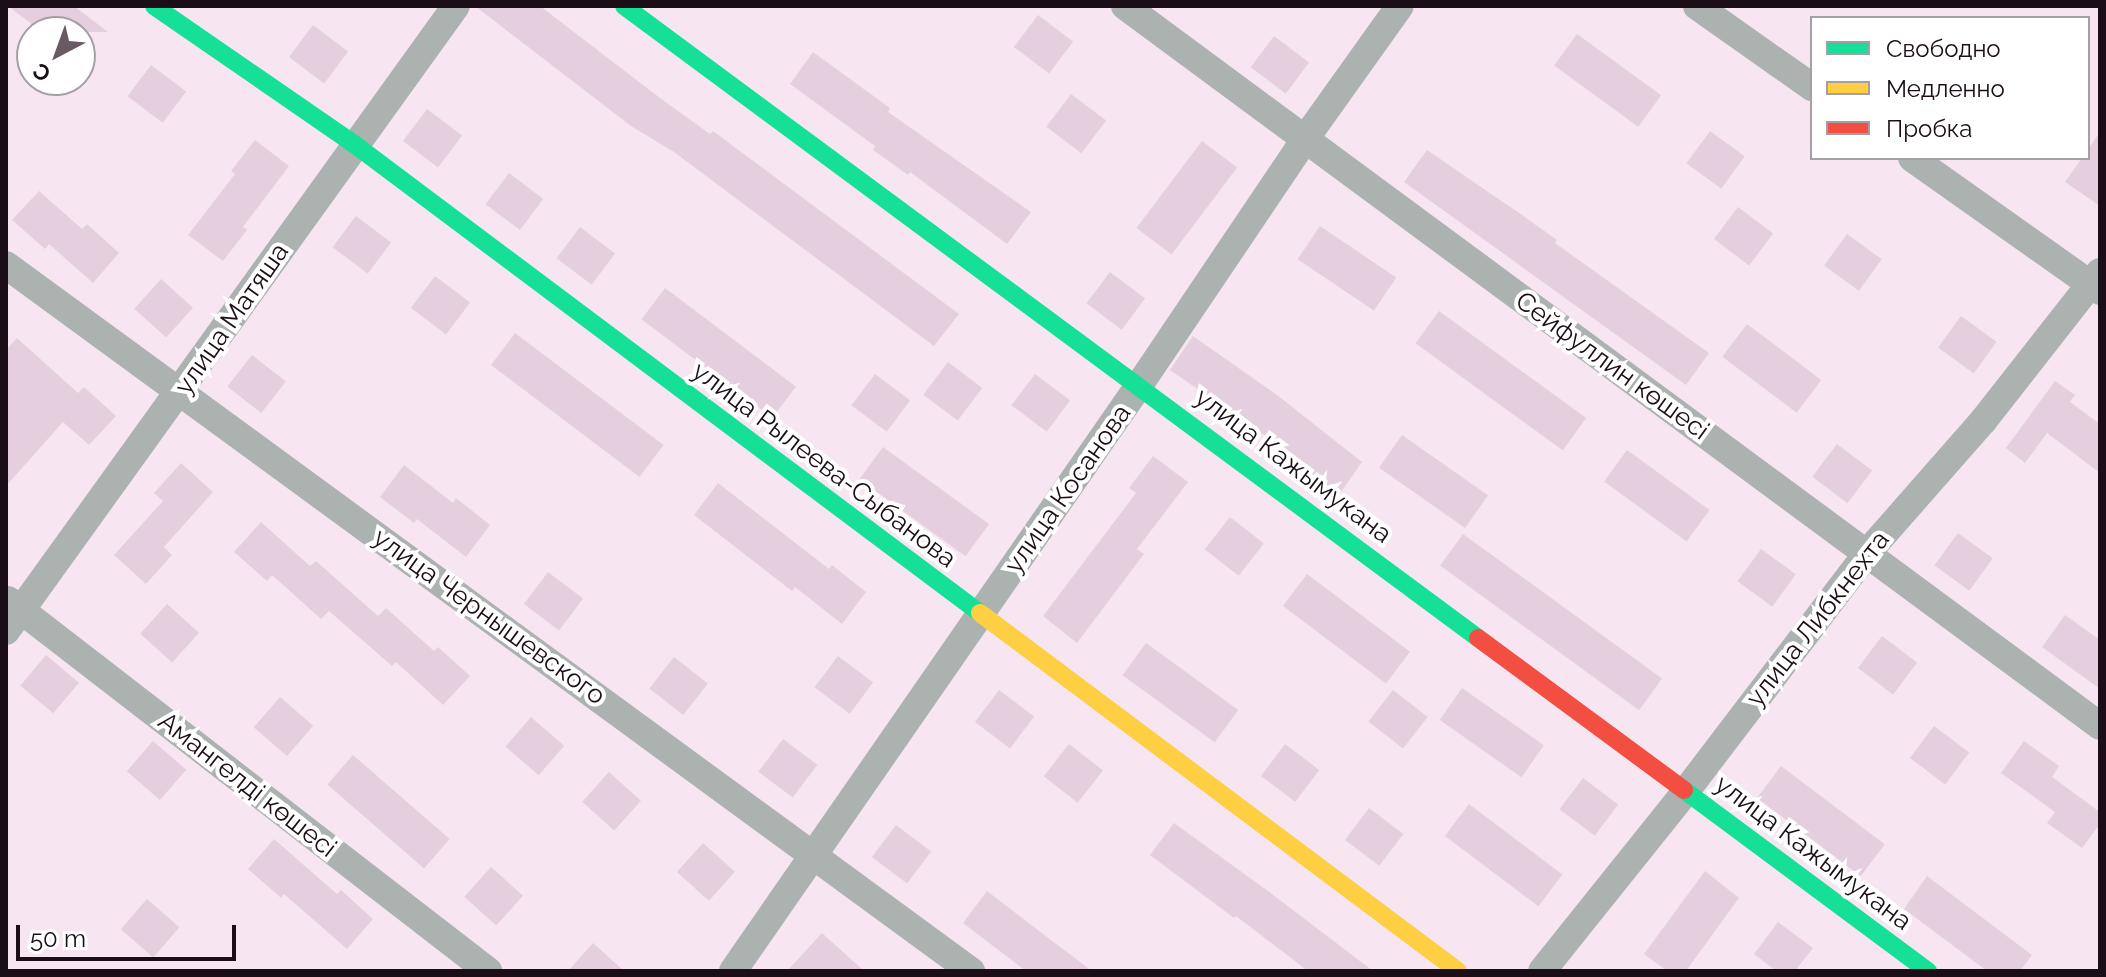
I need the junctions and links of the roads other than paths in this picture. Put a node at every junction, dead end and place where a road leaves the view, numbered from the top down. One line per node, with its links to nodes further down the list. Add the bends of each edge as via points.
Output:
1 (154, 6): 9 (street, улица Рылеева-Сыбанова)
2 (456, 6): 9 (street, улица Матяша)
3 (624, 6): 13 (street, улица Кажымукана)
4 (1125, 6): 8 (street, Сейфуллин көшесі)
5 (1400, 6): 8 (street, улица Косанова)
6 (1697, 6): 7 (street)
7 (1810, 86)
8 (1305, 139): 13 (street, улица Косанова); 15 (street, Сейфуллин көшесі)
9 (354, 144): 14 (street, улица Матяша); 17 (street, улица Рылеева-Сыбанова)
10 (1915, 160): 12 (street)
11 (6, 265): 14 (street, улица Чернышевского)
12 (2097, 282): 15 (street, улица Либкнехта)
13 (1140, 384): 17 (street, улица Косанова); 19 (street, улица Кажымукана)
14 (182, 391): 16 (street, улица Матяша); 20 (street, улица Чернышевского)
15 (1867, 553): 18 (street, Сейфуллин көшесі); 19 (street, улица Либкнехта)
16 (11, 613): 21 (street, Амангелді көшесі)
17 (981, 616): 20 (street, улица Косанова); 24 (street, улица Рылеева-Сыбанова)
18 (2100, 726)
19 (1686, 791): 25 (street, улица Либкнехта); 26 (street, улица Кажымукана)
20 (813, 855): 22 (street, улица Косанова); 23 (street, улица Чернышевского)
21 (488, 971)
22 (733, 971)
23 (971, 971)
24 (1458, 971)
25 (1542, 971)
26 (1928, 971)

